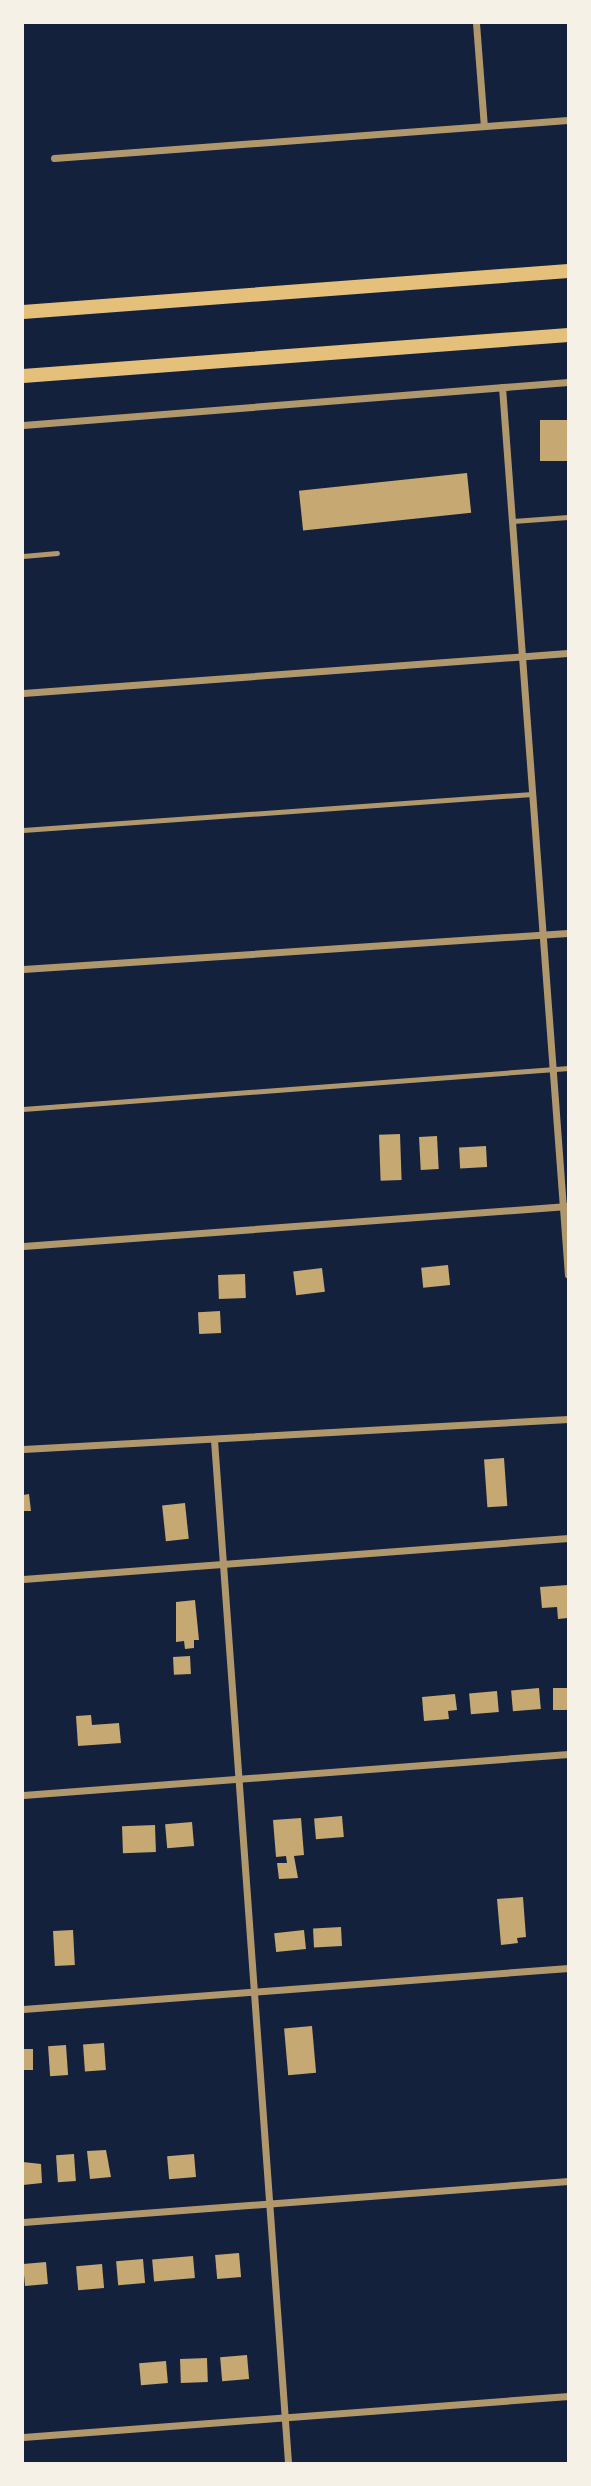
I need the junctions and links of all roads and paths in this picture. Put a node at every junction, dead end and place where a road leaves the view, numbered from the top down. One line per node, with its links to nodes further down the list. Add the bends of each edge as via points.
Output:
1 (476, 23): 3 (street)
2 (568, 120): 3 (street)
3 (484, 126): 4 (street)
4 (54, 158)
5 (568, 271): 6 (highway)
6 (23, 312)
7 (568, 335): 8 (highway)
8 (23, 376)
9 (568, 382): 10 (street)
10 (502, 387): 11 (street); 13 (street)
11 (23, 425)
12 (568, 517): 13 (lane)
13 (513, 521): 17 (street)
14 (57, 553): 15 (lane)
15 (23, 556)
16 (568, 653): 17 (street)
17 (522, 656): 18 (street); 19 (street)
18 (23, 693)
19 (533, 794): 20 (lane); 22 (street)
20 (23, 830)
21 (568, 933): 22 (street)
22 (543, 934): 23 (street); 25 (street)
23 (23, 968)
24 (568, 1068): 25 (lane)
25 (553, 1070): 26 (lane); 27 (street)
26 (23, 1109)
27 (566, 1207): 28 (street); 29 (street)
28 (23, 1246)
29 (568, 1275)
30 (568, 1419): 31 (street)
31 (214, 1440): 32 (street); 34 (street)
32 (23, 1449)
33 (568, 1538): 34 (street)
34 (221, 1565): 35 (street); 37 (street)
35 (23, 1580)
36 (568, 1754): 37 (street)
37 (236, 1780): 38 (street); 40 (street)
38 (23, 1796)
39 (568, 1969): 40 (street)
40 (251, 1992): 41 (street); 43 (street)
41 (23, 2009)
42 (568, 2181): 43 (street)
43 (270, 2203): 44 (street); 46 (street)
44 (23, 2222)
45 (568, 2396): 46 (street)
46 (285, 2418): 47 (street); 48 (street)
47 (23, 2437)
48 (288, 2463)

